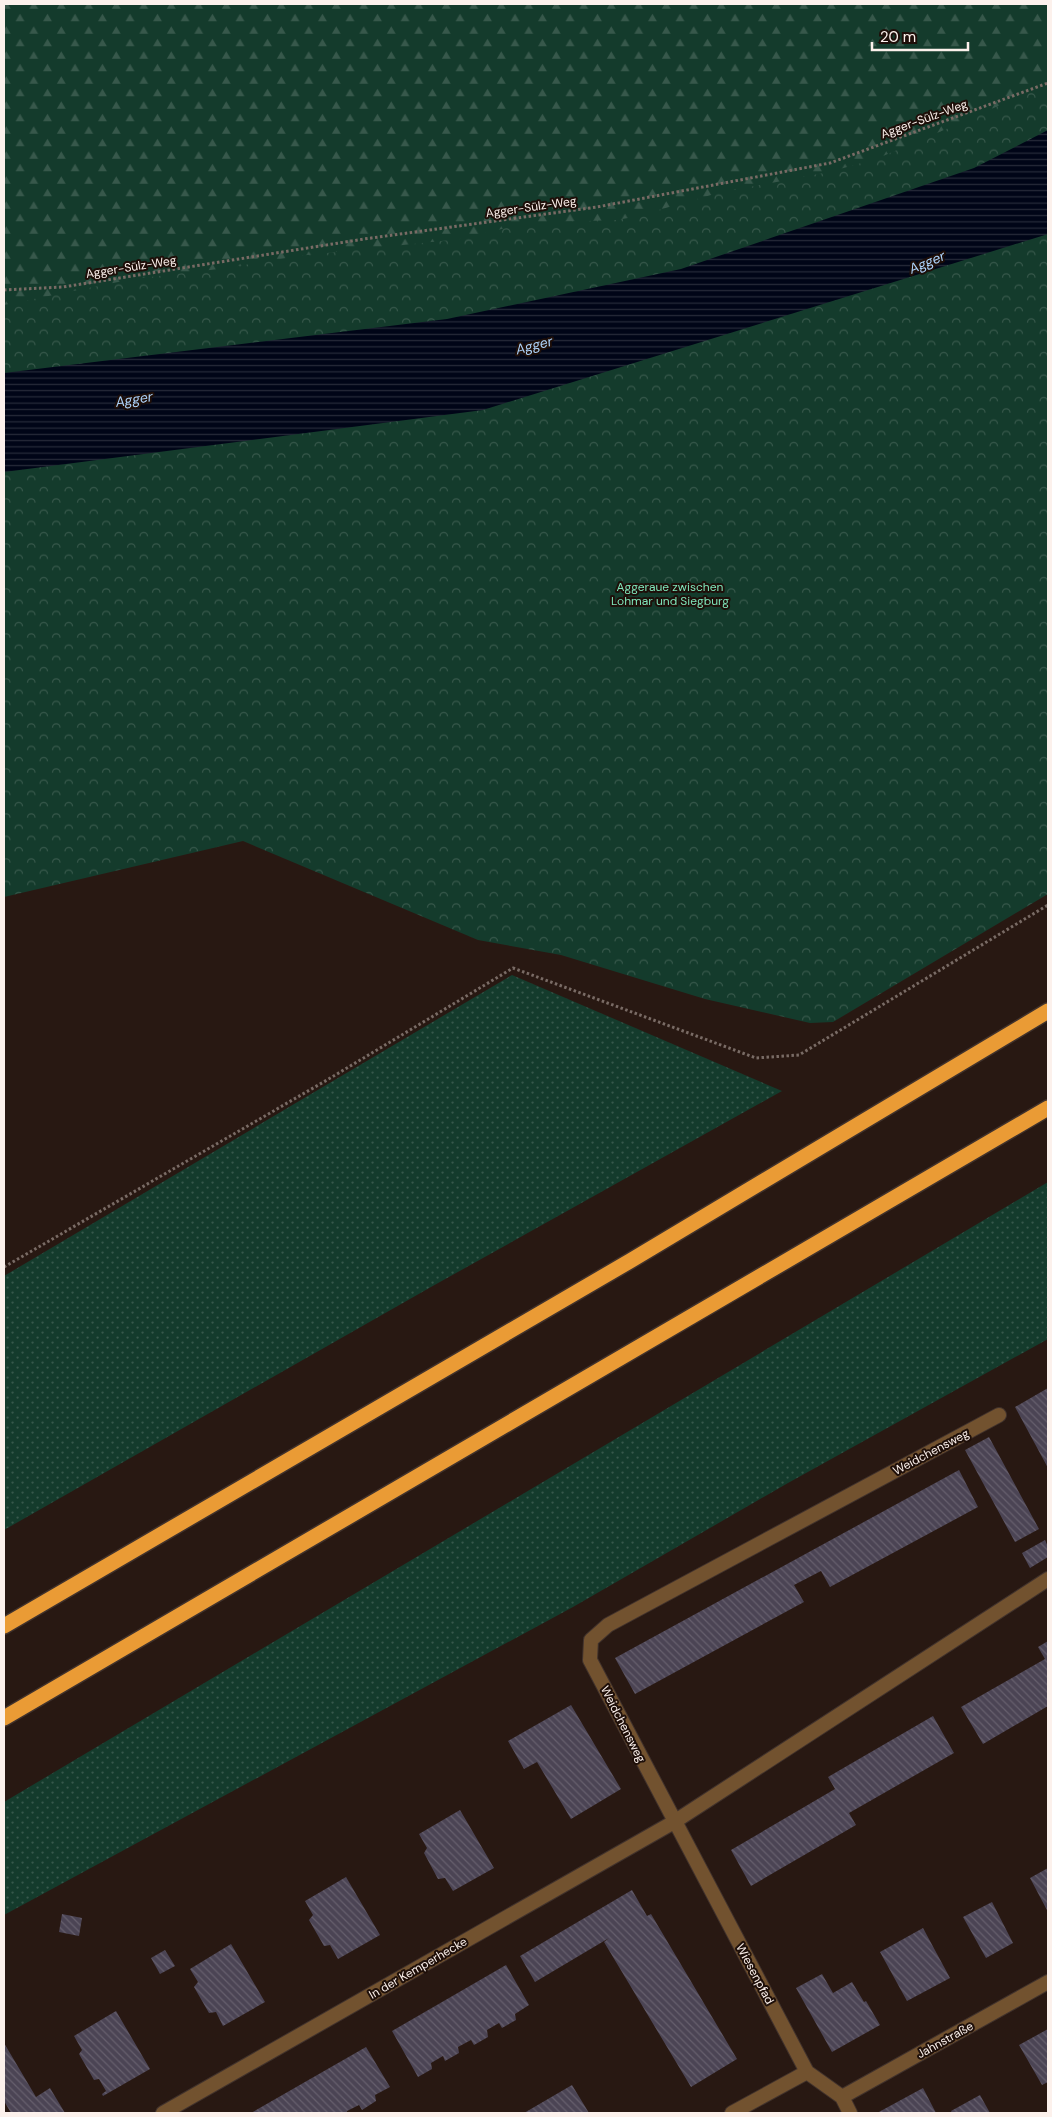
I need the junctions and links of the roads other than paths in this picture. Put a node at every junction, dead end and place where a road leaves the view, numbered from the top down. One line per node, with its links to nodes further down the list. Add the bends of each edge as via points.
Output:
1 (1048, 1011): 5 (highway, via 630,1261)
2 (1048, 1108): 6 (highway)
3 (999, 1415): 7 (street, Weidchensweg, via 608,1625 591,1640 590,1660)
4 (1048, 1579): 7 (street)
5 (4, 1626)
6 (4, 1718)
7 (674, 1822): 9 (street, Wiesenpfad); 11 (street, In der Kemperhecke)
8 (1048, 1982): 10 (street, Jahnstraße)
9 (807, 2072): 10 (street, Wiesenpfad); 12 (street)
10 (842, 2097): 13 (street, Wiesenpfad)
11 (163, 2113)
12 (732, 2113)
13 (850, 2113)

